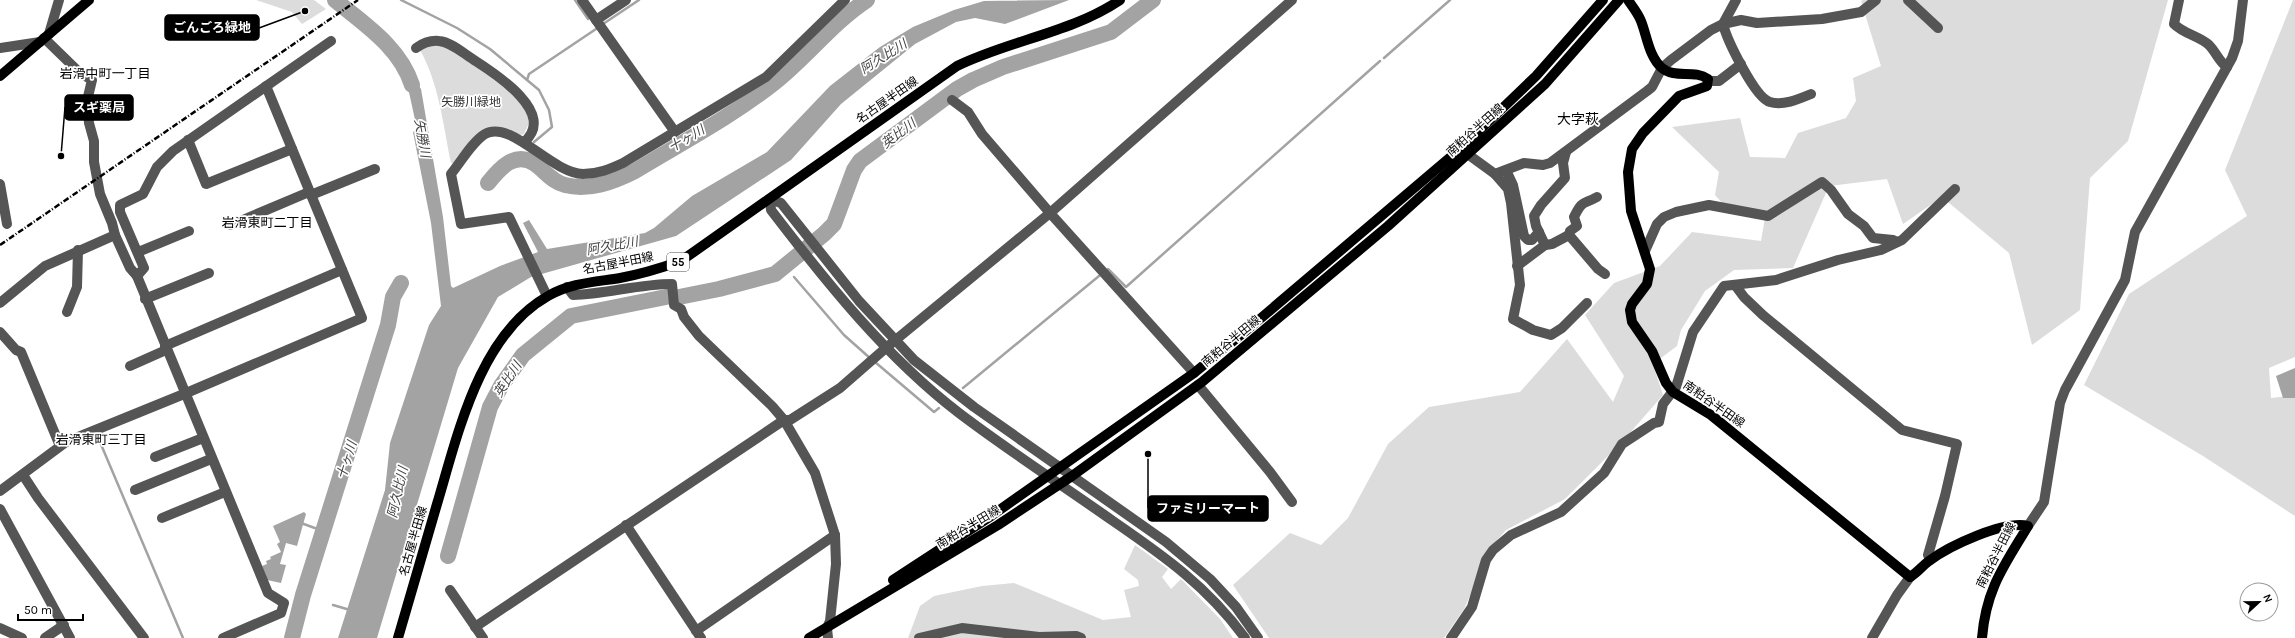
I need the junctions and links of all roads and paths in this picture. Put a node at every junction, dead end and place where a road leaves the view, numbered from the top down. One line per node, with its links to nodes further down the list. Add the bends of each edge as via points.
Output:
1 (59, 0): 19 (street)
2 (89, 0): 19 (main road)
3 (582, 0): 16 (street)
4 (626, 0): 16 (street)
5 (845, 0): 31 (street, via 766,77)
6 (1120, 0): 44 (main road, 名古屋半田線 / 55, via 1089,17 988,52 957,66)
7 (1292, 0): 46 (street)
8 (1603, 0): 35 (main road, 南粕谷半田線)
9 (1619, 0): 35 (main road, 南粕谷半田線, via 1545,84)
10 (1628, 0): 25 (main road, via 1641,19 1649,48)
11 (1736, 0): 17 (street)
12 (1876, 0): 17 (street, via 1861,12 1822,19 1757,23 1741,20)
13 (1908, 0): 18 (street)
14 (2180, 0): 24 (street, via 2174,24 2180,30 2209,45)
15 (2243, 0): 24 (street, via 2238,42)
16 (596, 20): 31 (street)
17 (1723, 24): 23 (street, via 1728,41); 25 (street, via 1687,47)
18 (1938, 28)
19 (45, 38): 21 (street); 26 (main road); 51 (street, via 80,73 92,80 87,101 94,141 94,162 100,194)
20 (331, 41): 28 (street)
21 (0, 48)
22 (416, 48): 33 (street, via 430,41 447,43 497,75 518,93 532,112 533,124 529,138)
23 (1741, 64): 27 (street, via 1719,81); 29 (street, via 1761,97 1768,102 1788,102)
24 (2227, 67): 95 (street, via 2135,232 2125,280 2065,390 2060,402 2044,502)
25 (1662, 68): 27 (main road, via 1678,74 1702,75); 36 (street, via 1652,87)
26 (0, 76)
27 (1708, 81): 56 (main road, 南粕谷半田線, via 1707,86 1679,96 1643,133 1632,149 1628,172 1628,196)
28 (266, 86): 32 (street); 34 (street)
29 (1811, 94)
30 (952, 100): 46 (street, via 968,112 982,134)
31 (675, 132): 33 (street, via 624,163 601,172 582,174 563,169)
32 (188, 140): 34 (street, via 206,184); 57 (street, via 173,150 157,167 143,194 120,205 120,212)
33 (524, 142): 65 (street, via 506,133 486,133 452,174 461,224 509,217)
34 (292, 149): 42 (street)
35 (1465, 151): 39 (street); 74 (main road, 南粕谷半田線); 75 (main road, 南粕谷半田線, via 1317,287)
36 (1566, 152): 38 (street, via 1550,163 1524,163); 50 (street, via 1563,163 1565,178 1534,216)
37 (375, 169): 42 (street)
38 (1506, 170): 39 (street); 50 (street, via 1513,185 1524,236 1532,240)
39 (1496, 174): 58 (street, via 1509,194)
40 (0, 184): 45 (street)
41 (1955, 189): 53 (street)
42 (310, 194): 48 (street); 59 (street)
43 (1598, 197): 52 (street, via 1585,201 1578,209 1574,217 1577,226)
44 (770, 199): 64 (main road, 名古屋半田線 / 55, via 681,261 656,270); 71 (street, via 781,204); 71 (street, via 771,210 844,302)
45 (2, 205): 47 (street)
46 (1050, 213): 71 (street); 74 (street)
47 (7, 224)
48 (231, 225)
49 (190, 231): 57 (street)
50 (1539, 232): 54 (street)
51 (115, 235): 55 (street); 62 (street, via 130,268)
52 (1569, 235): 54 (street); 61 (street)
53 (1897, 242): 56 (street, via 1873,238 1864,226 1848,214 1822,182 1768,216 1709,205 1676,212 1664,217 1657,224); 63 (street, via 1881,250 1838,260 1776,280)
54 (1545, 245): 58 (street)
55 (78, 250): 67 (street, via 45,266); 69 (street, via 77,287)
56 (1645, 251): 76 (main road, 南粕谷半田線, via 1650,276 1632,304 1630,315 1636,331 1652,351 1666,383)
57 (138, 252): 62 (street, via 144,268)
58 (1517, 266): 68 (street, via 1520,290 1513,319 1533,330 1556,334)
59 (342, 270): 72 (street); 77 (street, via 362,318)
60 (209, 273): 66 (street)
61 (1605, 274)
62 (137, 276): 66 (street)
63 (1735, 285): 76 (street, via 1724,286 1704,315 1686,350); 97 (street, via 1764,316 1902,430 1957,444 1928,555)
64 (567, 287): 65 (main road, 名古屋半田線 / 55); 78 (street, via 573,295 583,295 672,284 674,305 681,309 699,336)
65 (547, 296): 110 (main road, 名古屋半田線 / 55, via 521,317 503,338 488,359 474,388 457,437)
66 (145, 299): 72 (street)
67 (0, 303)
68 (1587, 303)
69 (67, 312)
70 (0, 332): 80 (street, via 21,352)
71 (891, 343): 78 (street, via 840,388 790,420); 83 (street, via 944,385); 85 (street, via 949,405)
72 (165, 348): 73 (street); 77 (street)
73 (130, 366)
74 (1194, 373): 83 (main road, 南粕谷半田線)
75 (1198, 386): 86 (main road, 南粕谷半田線); 91 (street)
76 (1673, 392): 98 (main road, 南粕谷半田線, via 1711,415); 118 (street, via 1664,404 1659,422 1628,438 1617,450 1604,474 1561,512 1511,535 1493,550 1486,560 1472,607)
77 (184, 394): 79 (street); 80 (street)
78 (784, 420): 94 (street); 96 (street, via 815,473)
79 (203, 438): 81 (street); 82 (street)
80 (60, 446): 84 (street)
81 (155, 457)
82 (211, 459): 88 (street); 90 (street)
83 (1059, 468): 85 (main road, 南粕谷半田線); 86 (street)
84 (23, 475): 89 (street); 108 (street)
85 (1048, 476): 87 (street); 103 (main road, 南粕谷半田線)
86 (1072, 476): 87 (main road, 南粕谷半田線); 117 (street, via 1166,542 1204,575 1236,607)
87 (1060, 484): 103 (main road, 南粕谷半田線); 116 (street, via 1193,579 1218,603)
88 (135, 490)
89 (0, 491)
90 (225, 492): 93 (street); 109 (street, via 268,593 284,603 281,614)
91 (1292, 502)
92 (0, 509): 100 (street)
93 (162, 518)
94 (626, 526): 101 (street); 104 (street)
95 (2028, 526): 97 (main road, 南粕谷半田線, via 2020,524 1995,528); 120 (main road, 南粕谷半田線, via 1994,583)
96 (835, 535): 103 (street, via 836,564); 104 (street)
97 (1930, 560): 98 (main road, 南粕谷半田線)
98 (1910, 577): 119 (street)
99 (450, 590): 101 (street)
100 (64, 625): 106 (street); 107 (street)
101 (476, 627): 111 (street)
102 (0, 628): 105 (street)
103 (828, 629): 112 (main road, 南粕谷半田線); 113 (main road, 南粕谷半田線)
104 (699, 634)
105 (22, 638)
106 (45, 638)
107 (70, 638)
108 (144, 638)
109 (224, 638)
110 (398, 638)
111 (483, 638)
112 (800, 638)
113 (809, 638)
114 (919, 638): 115 (street, via 962,628 1039,637)
115 (1081, 638)
116 (1245, 638)
117 (1258, 638)
118 (1451, 638)
119 (1872, 638)
120 (1982, 638)

